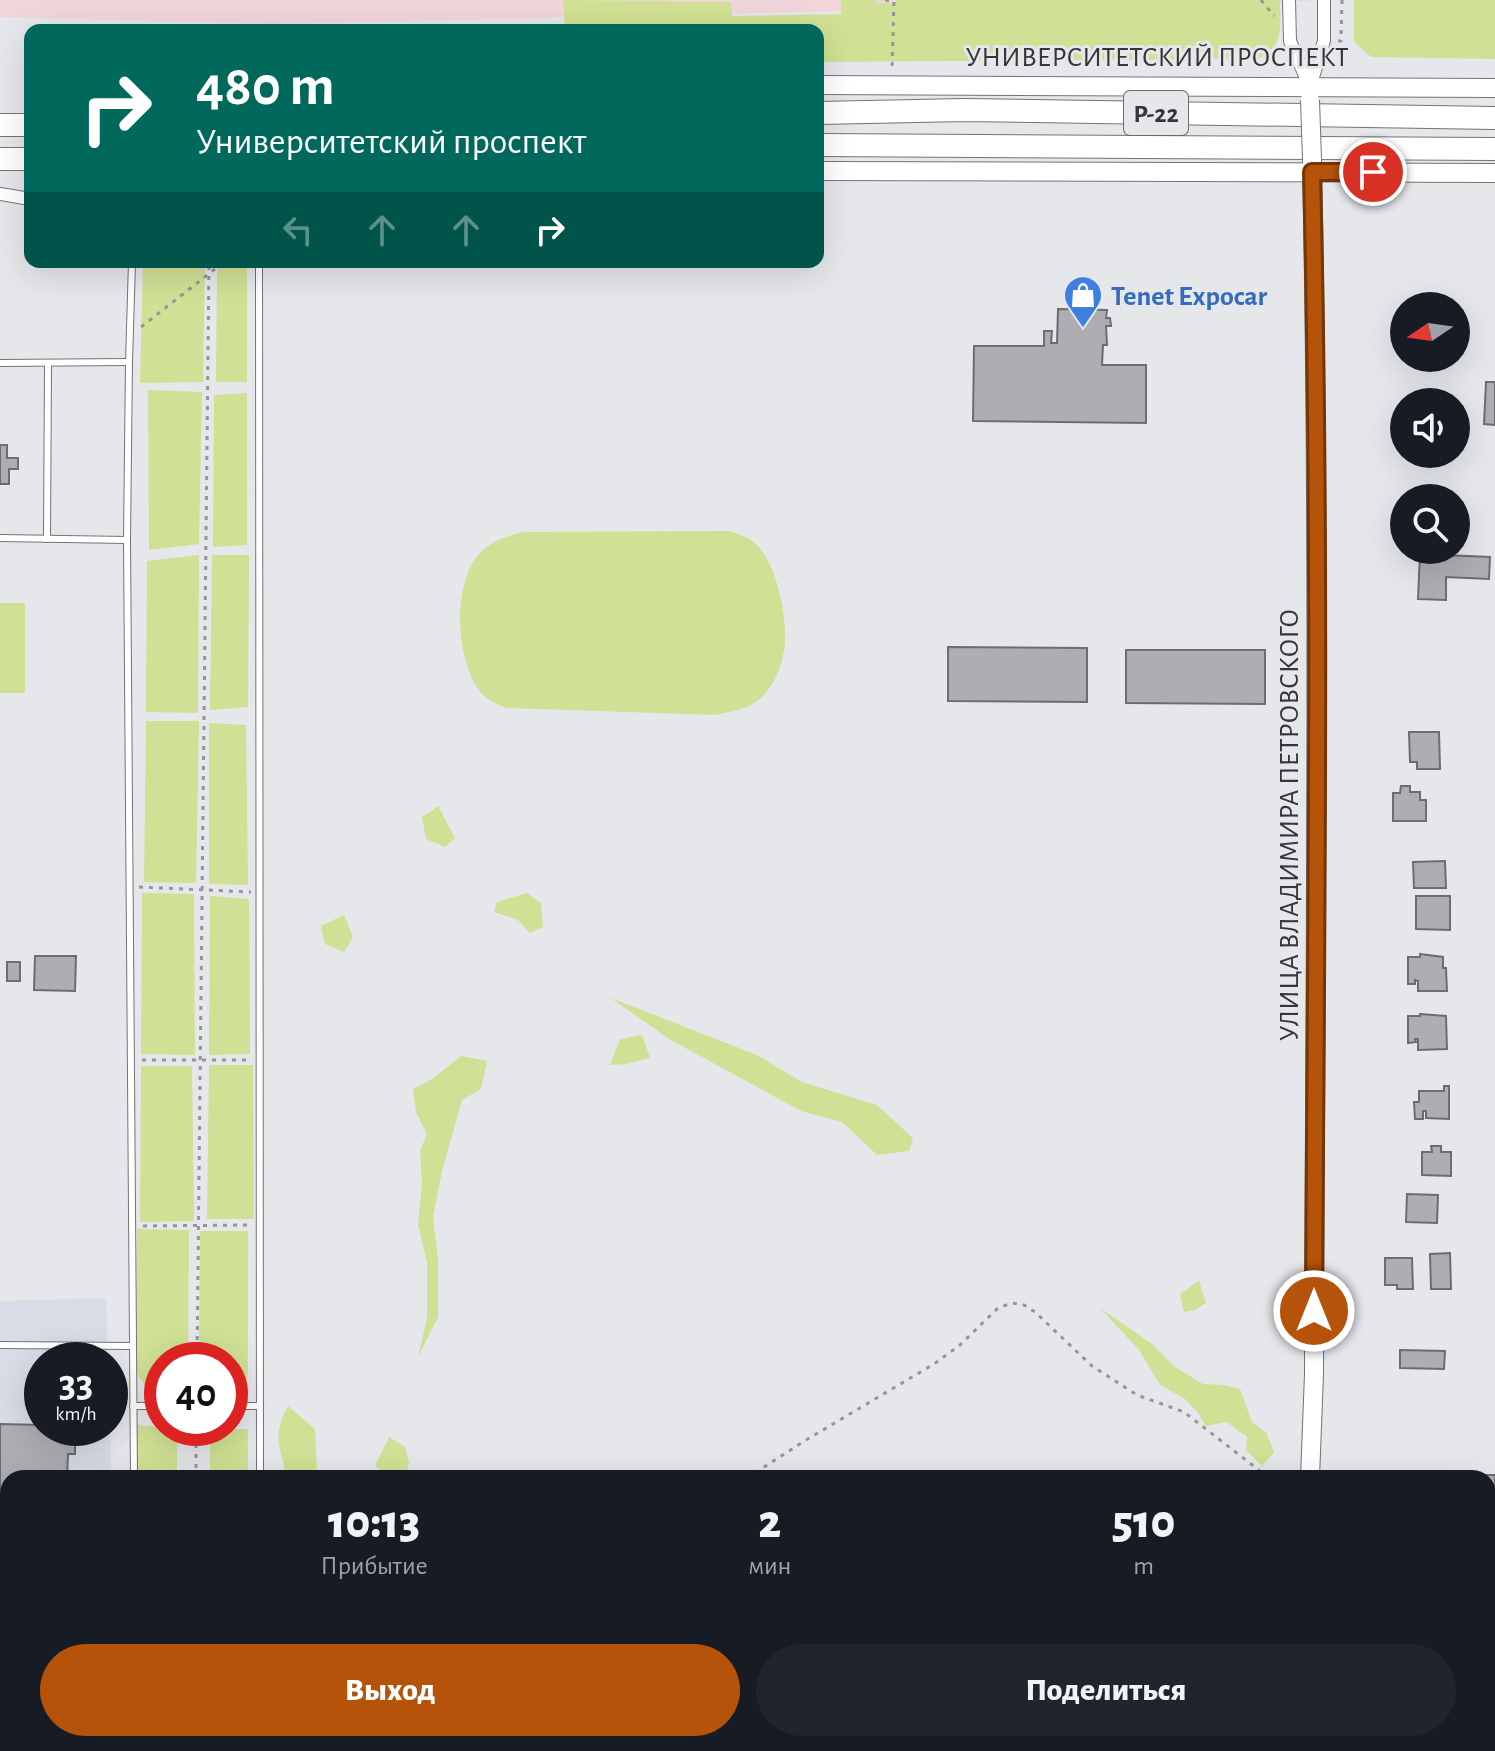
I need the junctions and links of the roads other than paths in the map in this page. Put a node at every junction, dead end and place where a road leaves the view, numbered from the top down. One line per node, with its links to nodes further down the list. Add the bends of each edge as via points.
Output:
1 (1289, 0): 5 (street, via 1290,41)
2 (1324, 0): 5 (street, via 1324,41)
3 (824, 85): 5 (street, УНИВЕРСИТЕТСКИЙ ПРОСПЕКТ)
4 (1495, 88): 5 (street, УНИВЕРСИТЕТСКИЙ ПРОСПЕКТ)
5 (1310, 94): 14 (street, УЛИЦА ВЛАДИМИРА ПЕТРОВСКОГО, bridge)
6 (824, 113): 7 (highway, УНИВЕРСИТЕТСКИЙ ПРОСПЕКТ / Р-22)
7 (1495, 118)
8 (0, 125): 9 (highway)
9 (24, 125)
10 (824, 145): 11 (highway, Р-22)
11 (1495, 149)
12 (0, 159): 13 (highway)
13 (24, 159)
14 (1312, 166): 15 (street, Р-22); 16 (street, Р-22); 35 (street, УЛИЦА ВЛАДИМИРА ПЕТРОВСКОГО, via 1317,690)
15 (824, 171)
16 (1495, 173)
17 (0, 194): 18 (street)
18 (24, 198)
19 (132, 268): 21 (lane)
20 (259, 268): 32 (lane)
21 (129, 362): 23 (lane); 26 (lane)
22 (0, 363): 23 (lane)
23 (48, 364): 25 (lane)
24 (0, 538): 25 (lane)
25 (47, 539): 26 (lane)
26 (127, 540): 28 (lane)
27 (0, 1345): 28 (lane)
28 (132, 1346): 29 (lane)
29 (133, 1406): 30 (lane); 33 (lane)
30 (144, 1406)
31 (248, 1406): 32 (lane)
32 (260, 1406): 34 (lane)
33 (134, 1470)
34 (260, 1470)
35 (1310, 1470)

